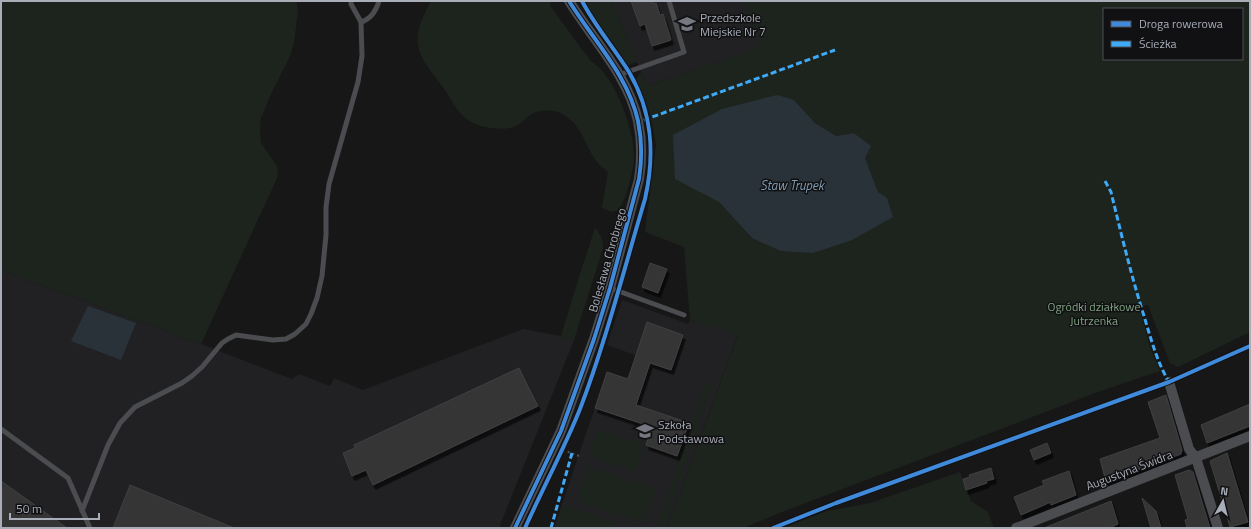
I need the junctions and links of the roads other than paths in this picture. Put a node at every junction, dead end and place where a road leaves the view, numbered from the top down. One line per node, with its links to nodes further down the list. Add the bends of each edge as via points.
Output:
1 (351, 1): 5 (lane)
2 (379, 1): 5 (lane, via 373,14)
3 (569, 1): 6 (street, Bolesława Chrobrego)
4 (669, 1): 6 (lane, via 684,52)
5 (361, 22): 13 (lane, via 362,56 358,82 329,184 321,285 306,324 286,338 273,340 236,335 222,343 192,376 135,407 120,423 108,445)
6 (619, 75): 7 (street, Bolesława Chrobrego, via 638,121 641,163 640,179)
7 (610, 288): 8 (lane); 16 (street, Bolesława Chrobrego, via 561,431)
8 (684, 315)
9 (1169, 382): 12 (street, via 1189,449)
10 (1, 429): 13 (lane, via 68,478)
11 (1250, 436): 12 (street, Augustyna Świdra)
12 (1196, 458): 14 (street, Augustyna Świdra); 17 (street)
13 (82, 511): 15 (lane)
14 (1021, 527)
15 (90, 528)
16 (515, 528)
17 (1218, 528)

